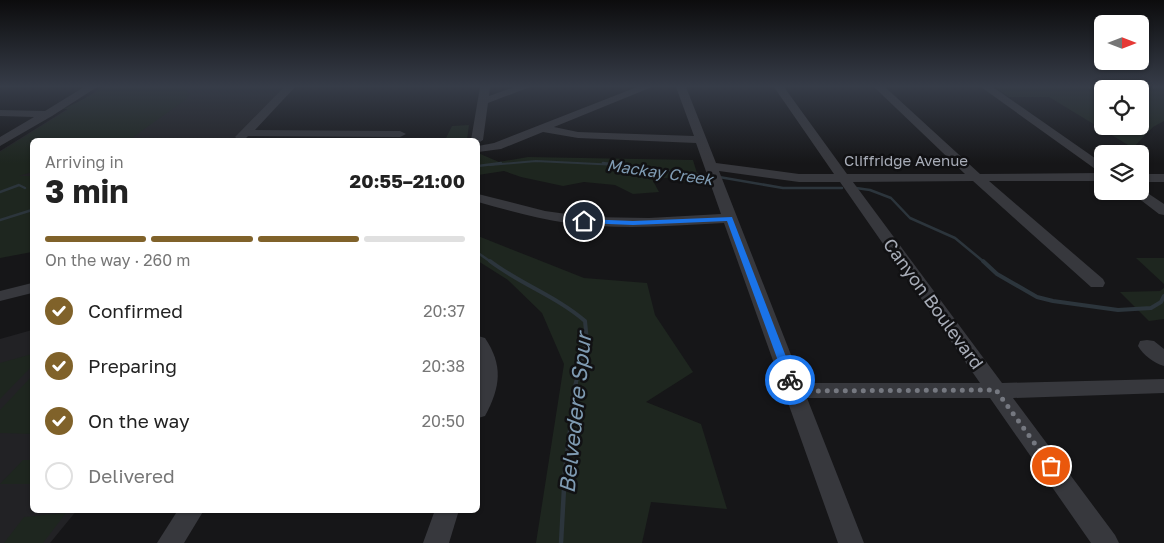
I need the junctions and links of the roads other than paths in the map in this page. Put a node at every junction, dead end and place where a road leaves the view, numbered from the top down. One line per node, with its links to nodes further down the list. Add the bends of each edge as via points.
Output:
1 (51, 112): 10 (street)
2 (265, 112): 13 (street)
3 (481, 112): 14 (street)
4 (585, 112): 11 (street)
5 (690, 112): 15 (street)
6 (797, 112): 21 (street, Canyon Boulevard)
7 (906, 112): 20 (street)
8 (1022, 112): 18 (street)
9 (0, 113): 10 (street)
10 (48, 114): 16 (street)
11 (544, 129): 15 (street, via 578,135); 17 (street)
12 (400, 134): 13 (street)
13 (241, 136)
14 (477, 138)
15 (700, 140): 19 (street)
16 (0, 142)
17 (480, 149)
18 (1094, 162)
19 (713, 174): 21 (street, Cliffridge Avenue); 28 (street)
20 (976, 177): 21 (street, Cliffridge Avenue); 22 (street, Cliffridge Avenue); 29 (street)
21 (842, 178): 36 (street, Canyon Boulevard)
22 (1094, 178)
23 (1149, 178): 24 (street)
24 (1164, 178)
25 (480, 199): 28 (street, via 546,216 584,221 633,223)
26 (1149, 200): 27 (street)
27 (1164, 211)
28 (730, 218): 37 (street)
29 (1096, 282)
30 (30, 288): 31 (street)
31 (0, 296)
32 (480, 346): 38 (street, via 490,371)
33 (1147, 346): 34 (street)
34 (1164, 359)
35 (1164, 386): 36 (street)
36 (996, 390): 37 (street); 44 (street, Canyon Boulevard)
37 (794, 391): 43 (street)
38 (480, 404)
39 (190, 513): 41 (street)
40 (445, 513): 42 (street)
41 (170, 543)
42 (436, 543)
43 (851, 543)
44 (1106, 543)

